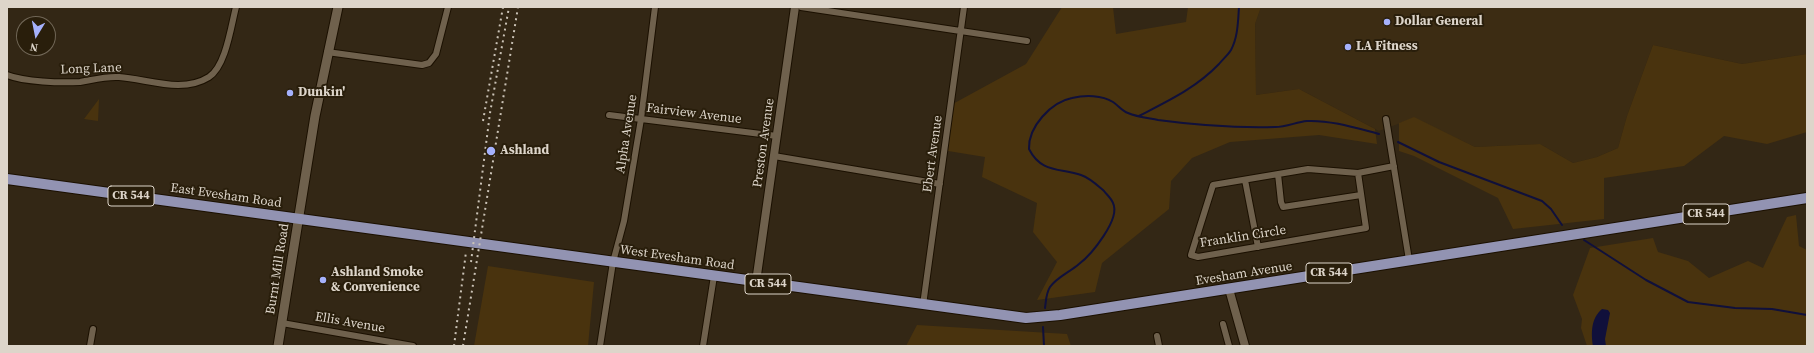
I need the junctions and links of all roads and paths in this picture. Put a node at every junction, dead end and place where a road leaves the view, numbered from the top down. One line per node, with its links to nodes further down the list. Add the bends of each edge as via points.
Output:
1 (236, 7): 11 (street, Long Lane, via 224,54 210,77 199,82 167,84 118,77 78,82 46,81)
2 (338, 7): 10 (main road, Burnt Mill Road)
3 (448, 7): 10 (street, via 436,54 432,61 422,65)
4 (655, 7): 13 (street, Alpha Avenue)
5 (795, 7): 15 (street, Preston Avenue)
6 (801, 7): 8 (street)
7 (964, 7): 8 (street, Ebert Avenue)
8 (961, 32): 9 (street); 22 (street, Ebert Avenue)
9 (1027, 41)
10 (328, 52): 25 (main road, Burnt Mill Road)
11 (7, 75)
12 (609, 115): 13 (street, Fairview Avenue)
13 (641, 119): 15 (street, Fairview Avenue); 28 (street, Alpha Avenue, via 624,221)
14 (1386, 119): 17 (street)
15 (777, 136): 16 (street, Preston Avenue)
16 (774, 156): 22 (street); 30 (street, Preston Avenue)
17 (1394, 166): 18 (street, Franklin Circle); 27 (street)
18 (1358, 173): 19 (street, Franklin Circle, via 1308,169); 23 (street, Franklin Circle)
19 (1278, 174): 21 (street, Franklin Circle); 23 (street, via 1283,207)
20 (7, 179): 25 (main road, East Evesham Road / CR 544)
21 (1245, 180): 26 (street); 26 (street, Franklin Circle, via 1213,185 1190,255 1198,257)
22 (940, 184): 32 (street, Ebert Avenue)
23 (1361, 195): 26 (street, Franklin Circle, via 1366,228)
24 (1807, 198): 27 (main road, Evesham Avenue / CR 544)
25 (299, 219): 28 (main road, West Evesham Road / CR 544); 34 (main road, Burnt Mill Road)
26 (1258, 247)
27 (1409, 260): 31 (main road, Evesham Avenue / CR 544)
28 (613, 262): 29 (main road, West Evesham Road / CR 544); 41 (street, Alpha Avenue)
29 (714, 276): 30 (main road, West Evesham Road / CR 544); 42 (street)
30 (756, 282): 32 (main road, West Evesham Road / CR 544)
31 (1229, 289): 33 (main road, Evesham Avenue / CR 544); 45 (street)
32 (923, 305): 33 (main road, West Evesham Road / CR 544, via 1026,318)
33 (1052, 316)
34 (282, 323): 39 (main road, Burnt Mill Road); 40 (street, Ellis Avenue)
35 (1223, 324): 44 (street)
36 (93, 329): 38 (street)
37 (1157, 336): 43 (street)
38 (90, 346)
39 (278, 346)
40 (413, 346)
41 (600, 346)
42 (703, 346)
43 (1159, 346)
44 (1229, 346)
45 (1245, 346)

